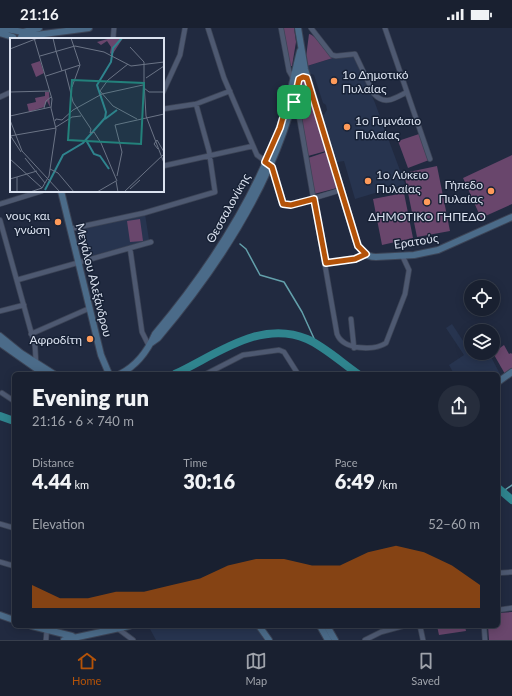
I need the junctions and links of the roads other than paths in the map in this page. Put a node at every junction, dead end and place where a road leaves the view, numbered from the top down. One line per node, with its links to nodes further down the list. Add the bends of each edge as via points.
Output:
1 (1, 28): 12 (street)
2 (39, 28): 12 (street)
3 (88, 28): 12 (street)
4 (114, 28): 13 (street)
5 (185, 28): 18 (street, via 182,51)
6 (208, 28): 20 (street)
7 (281, 28): 17 (street, via 289,71)
8 (298, 28): 14 (street)
9 (311, 28): 21 (street, via 332,55 355,54 374,94 382,101 391,100)
10 (385, 28): 21 (street)
11 (0, 33): 12 (street)
12 (17, 34)
13 (113, 38)
14 (301, 44): 15 (street); 17 (street, Θεσσαλονίκης)
15 (302, 58): 16 (street); 17 (street, Θεσσαλονίκης)
16 (307, 78): 17 (street); 31 (street)
17 (296, 79): 23 (street, Θεσσαλονίκης)
18 (165, 82)
19 (10, 92): 22 (street)
20 (230, 92): 24 (street); 26 (street)
21 (407, 92): 28 (street)
22 (0, 97)
23 (291, 101): 29 (street, Θεσσαλονίκης, via 284,132); 34 (street, via 299,116)
24 (196, 104): 25 (street); 27 (street)
25 (164, 109)
26 (253, 146): 27 (street); 29 (street, via 259,157)
27 (210, 156): 30 (street); 38 (street, via 216,190 212,193 144,213)
28 (430, 159)
29 (268, 163): 34 (street, via 282,203 288,205); 53 (street, Θεσσαλονίκης, via 231,241 162,333)
30 (164, 166)
31 (341, 190): 34 (street); 41 (street, via 358,246)
32 (39, 192): 35 (street)
33 (61, 192): 38 (street, Μεγάλου Αλεξάνδρου)
34 (314, 199): 44 (street)
35 (0, 204)
36 (512, 217): 42 (street, Ερατούς, via 442,249)
37 (0, 220): 45 (street)
38 (70, 229): 43 (street, Μεγάλου Αλεξάνδρου)
39 (151, 242): 40 (street)
40 (130, 248): 43 (street); 53 (street, via 142,332)
41 (366, 254): 42 (street, Ερατούς, via 376,257); 44 (street, via 355,259)
42 (402, 256): 54 (street, via 409,270 405,296 386,343)
43 (79, 262): 45 (street); 47 (street, Μεγάλου Αλεξάνδρου)
44 (326, 263): 54 (street, via 337,334)
45 (17, 280): 46 (street)
46 (24, 305): 48 (street); 50 (street)
47 (90, 308): 50 (street); 60 (street, Μεγάλου Αλεξάνδρου, via 101,355)
48 (0, 311)
49 (351, 319): 54 (street)
50 (31, 334): 55 (street)
51 (0, 336): 56 (street)
52 (0, 343): 58 (street)
53 (150, 344): 61 (street, Θεσσαλονίκης, via 134,364)
54 (354, 348)
55 (35, 350): 56 (street, via 32,355); 57 (street)
56 (26, 357): 57 (street)
57 (36, 363): 59 (street)
58 (41, 372)
59 (51, 372)
60 (108, 372)
61 (123, 372)
62 (210, 372): 63 (street, via 243,356 274,350 284,352)
63 (297, 372)
64 (512, 372): 65 (street)
65 (500, 381)
66 (2, 393): 67 (street)
67 (12, 400)
68 (0, 524): 69 (street)
69 (12, 527)
70 (0, 562): 71 (street)
71 (12, 565)
72 (512, 572): 73 (street)
73 (500, 573)
74 (512, 608): 75 (street)
75 (500, 610)
76 (0, 615): 77 (street)
77 (12, 619)
78 (46, 628): 88 (street); 89 (street)
79 (117, 628): 88 (street); 91 (street)
80 (260, 628): 92 (street)
81 (321, 628): 93 (street)
82 (328, 628): 94 (street)
83 (378, 628): 87 (street)
84 (396, 628): 87 (street)
85 (420, 628): 96 (street)
86 (484, 628): 97 (street)
87 (381, 632): 95 (street)
88 (76, 637): 90 (street)
89 (46, 640)
90 (64, 640)
91 (133, 640)
92 (269, 640)
93 (328, 640)
94 (336, 640)
95 (365, 640)
96 (423, 640)
97 (485, 640)

